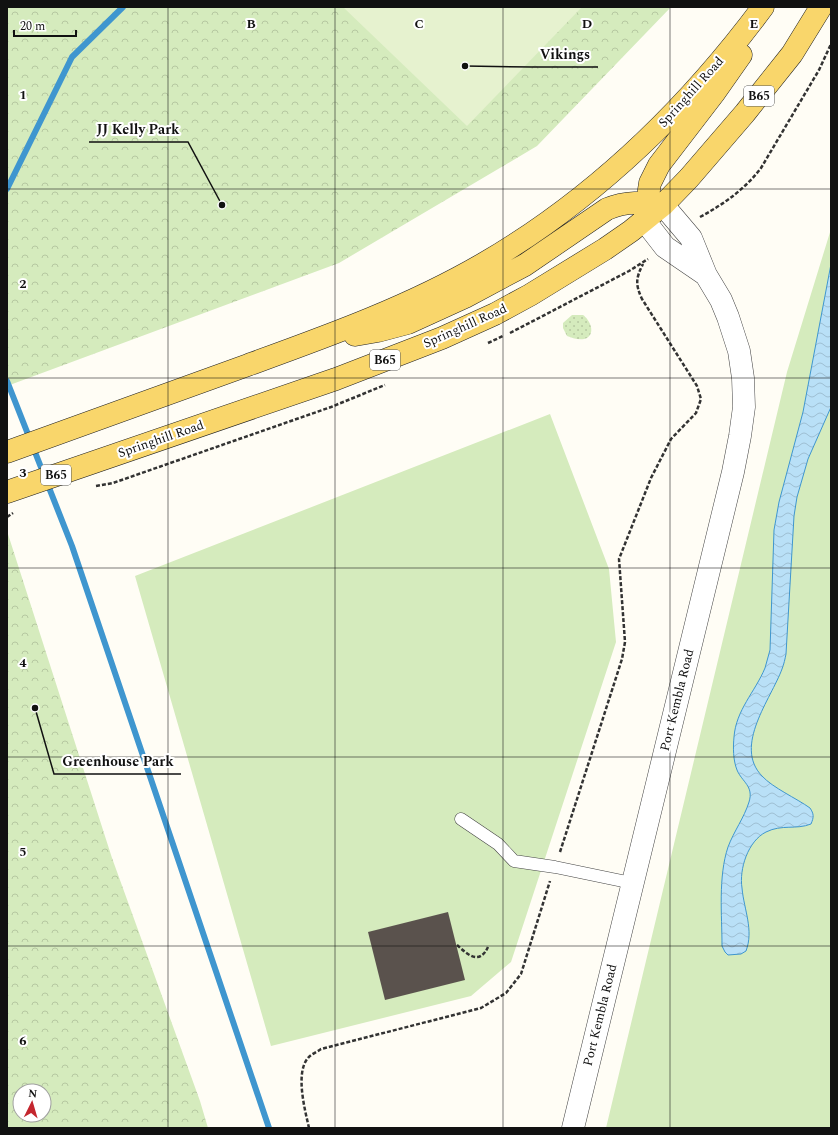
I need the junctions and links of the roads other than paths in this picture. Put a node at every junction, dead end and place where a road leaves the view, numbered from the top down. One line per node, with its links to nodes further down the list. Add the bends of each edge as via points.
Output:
1 (821, 7): 3 (main road, Springhill Road / B65, via 792,54 690,178)
2 (762, 8): 3 (main road, via 746,46 734,65 659,165 650,182); 4 (main road, Springhill Road, via 690,96 607,175 557,214 526,237 449,283 384,314)
3 (651, 209): 4 (main road, via 632,202 607,209 505,277 408,323 378,331); 6 (main road, Springhill Road / B65, via 605,249 530,295 442,338 336,379); 8 (street, Port Kembla Road, via 665,247 706,275 721,300 739,351 744,408 733,472)
4 (320, 339): 5 (main road, Springhill Road)
5 (7, 452)
6 (7, 492)
7 (462, 819): 8 (lane, via 498,844 514,861)
8 (632, 883): 9 (street, Port Kembla Road)
9 (573, 1128)

